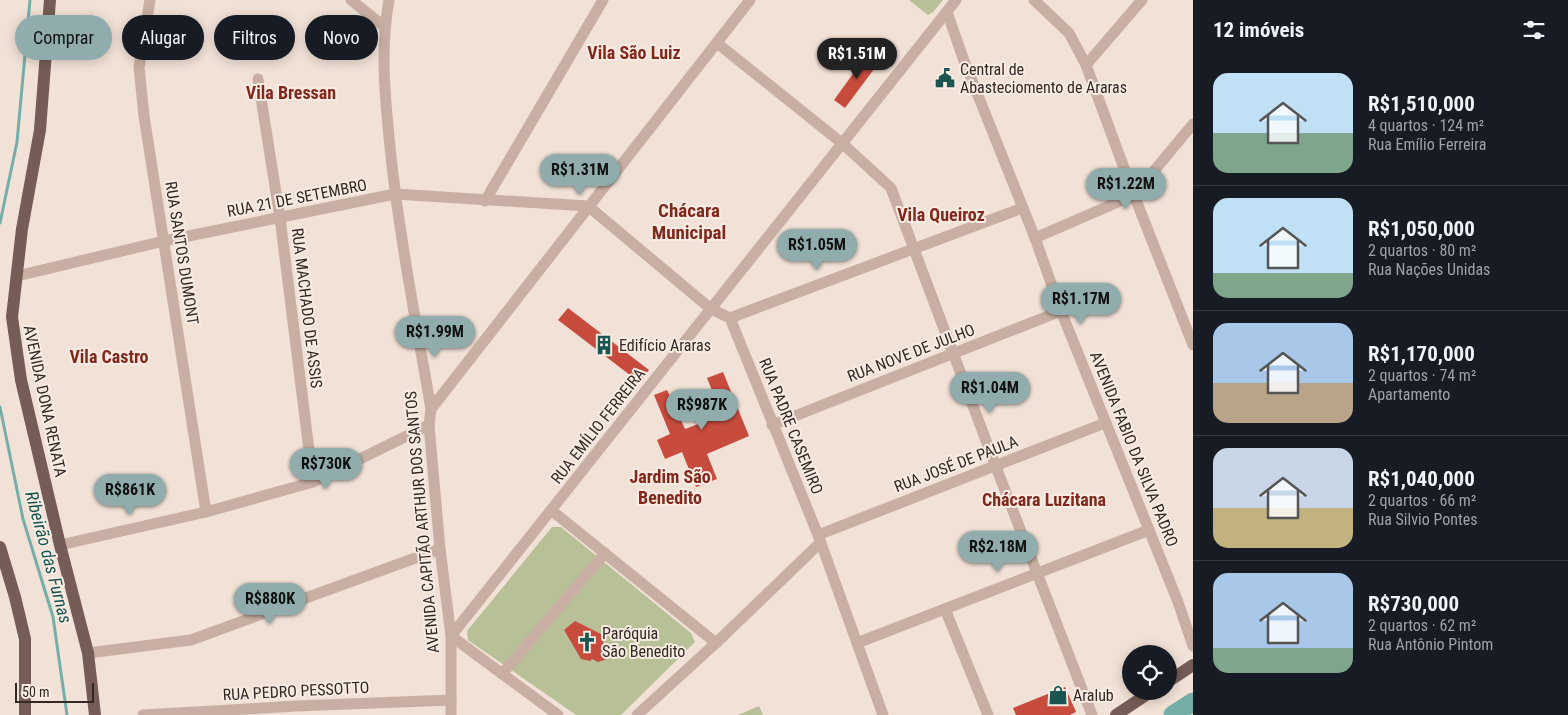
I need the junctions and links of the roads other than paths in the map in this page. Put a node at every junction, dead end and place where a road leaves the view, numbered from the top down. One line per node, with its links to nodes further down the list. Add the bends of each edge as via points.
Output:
1 (50, 0): 26 (main road, AVENIDA DONA RENATA, via 40,130)
2 (150, 0): 24 (street, RUA SANTOS DUMONT, via 139,68)
3 (351, 0): 11 (street)
4 (390, 0): 11 (street, AVENIDA CAPITÃO ARTHUR DOS SANTOS)
5 (603, 0): 19 (street)
6 (750, 0): 12 (street)
7 (956, 0): 10 (street, RUA EMÍLIO FERREIRA)
8 (1034, 0): 13 (street, via 1069,33)
9 (1142, 0): 13 (street)
10 (948, 12): 16 (street, RUA EMÍLIO FERREIRA); 21 (street, AVENIDA FABIO DA SILVA PADRO)
11 (384, 27): 17 (street, AVENIDA CAPITÃO ARTHUR DOS SANTOS, via 384,83)
12 (717, 43): 16 (street); 20 (street)
13 (1086, 65): 18 (street)
14 (258, 79): 22 (street, RUA MACHADO DE ASSIS)
15 (1193, 124): 18 (street)
16 (843, 144): 25 (street, via 891,188); 27 (street, RUA EMÍLIO FERREIRA)
17 (395, 194): 19 (street, RUA 21 DE SETEMBRO); 22 (street, RUA 21 DE SETEMBRO); 34 (street, AVENIDA CAPITÃO ARTHUR DOS SANTOS)
18 (1134, 195): 23 (street); 31 (street)
19 (485, 201): 20 (street, RUA 21 DE SETEMBRO)
20 (588, 206): 27 (street); 34 (street)
21 (1022, 208): 23 (street, AVENIDA FABIO DA SILVA PADRO); 25 (street)
22 (280, 218): 24 (street, RUA 21 DE SETEMBRO); 39 (street, RUA MACHADO DE ASSIS)
23 (1035, 238): 28 (street, AVENIDA FABIO DA SILVA PADRO)
24 (164, 241): 26 (street, RUA 21 DE SETEMBRO); 41 (street, RUA SANTOS DUMONT)
25 (914, 248): 30 (street); 33 (street)
26 (17, 276): 44 (main road, AVENIDA DONA RENATA, via 12,317 21,380)
27 (711, 308): 30 (street); 40 (street, RUA EMÍLIO FERREIRA)
28 (1061, 312): 33 (street, RUA NOVE DE JULHO); 35 (street, AVENIDA FABIO DA SILVA PADRO)
29 (1193, 317): 31 (street)
30 (730, 318): 37 (street, RUA PADRE CASEMIRO)
31 (1185, 327): 32 (street)
32 (1193, 344)
33 (953, 354): 37 (street, RUA NOVE DE JULHO); 38 (street)
34 (431, 409): 36 (street, AVENIDA CAPITÃO ARTHUR DOS SANTOS)
35 (1105, 424): 38 (street, RUA JOSÉ DE PAULA); 42 (street, AVENIDA FABIO DA SILVA PADRO)
36 (430, 425): 39 (street); 46 (street, AVENIDA CAPITÃO ARTHUR DOS SANTOS)
37 (772, 425): 43 (street, RUA PADRE CASEMIRO)
38 (996, 467): 43 (street, RUA JOSÉ DE PAULA); 48 (street)
39 (313, 482): 41 (street)
40 (551, 510): 47 (street); 50 (street, RUA EMÍLIO FERREIRA)
41 (206, 512): 44 (street)
42 (1149, 530): 48 (street); 53 (street, AVENIDA FABIO DA SILVA PADRO)
43 (820, 538): 51 (street); 52 (street, RUA PADRE CASEMIRO)
44 (60, 546): 54 (main road, AVENIDA DONA RENATA)
45 (0, 547): 61 (main road, via 25,639)
46 (440, 548): 50 (street, AVENIDA CAPITÃO ARTHUR DOS SANTOS); 54 (street, via 191,640)
47 (605, 553): 51 (street); 56 (street)
48 (1038, 572): 49 (street); 69 (street)
49 (945, 609): 52 (street); 68 (street)
50 (451, 636): 56 (street); 58 (street, AVENIDA CAPITÃO ARTHUR DOS SANTOS)
51 (716, 643): 66 (street)
52 (857, 643): 67 (street, RUA PADRE CASEMIRO)
53 (1193, 646)
54 (88, 653): 62 (main road, AVENIDA DONA RENATA)
55 (1193, 665): 57 (main road)
56 (502, 674): 65 (street)
57 (1177, 676)
58 (451, 700): 60 (street, RUA PEDRO PESSOTTO); 64 (street, AVENIDA CAPITÃO ARTHUR DOS SANTOS)
59 (1138, 700): 70 (main road)
60 (297, 710): 63 (street, RUA PEDRO PESSOTTO)
61 (26, 715)
62 (95, 715)
63 (143, 715)
64 (451, 715)
65 (558, 715)
66 (636, 715)
67 (883, 715)
68 (988, 715)
69 (1092, 715)
70 (1116, 715)

